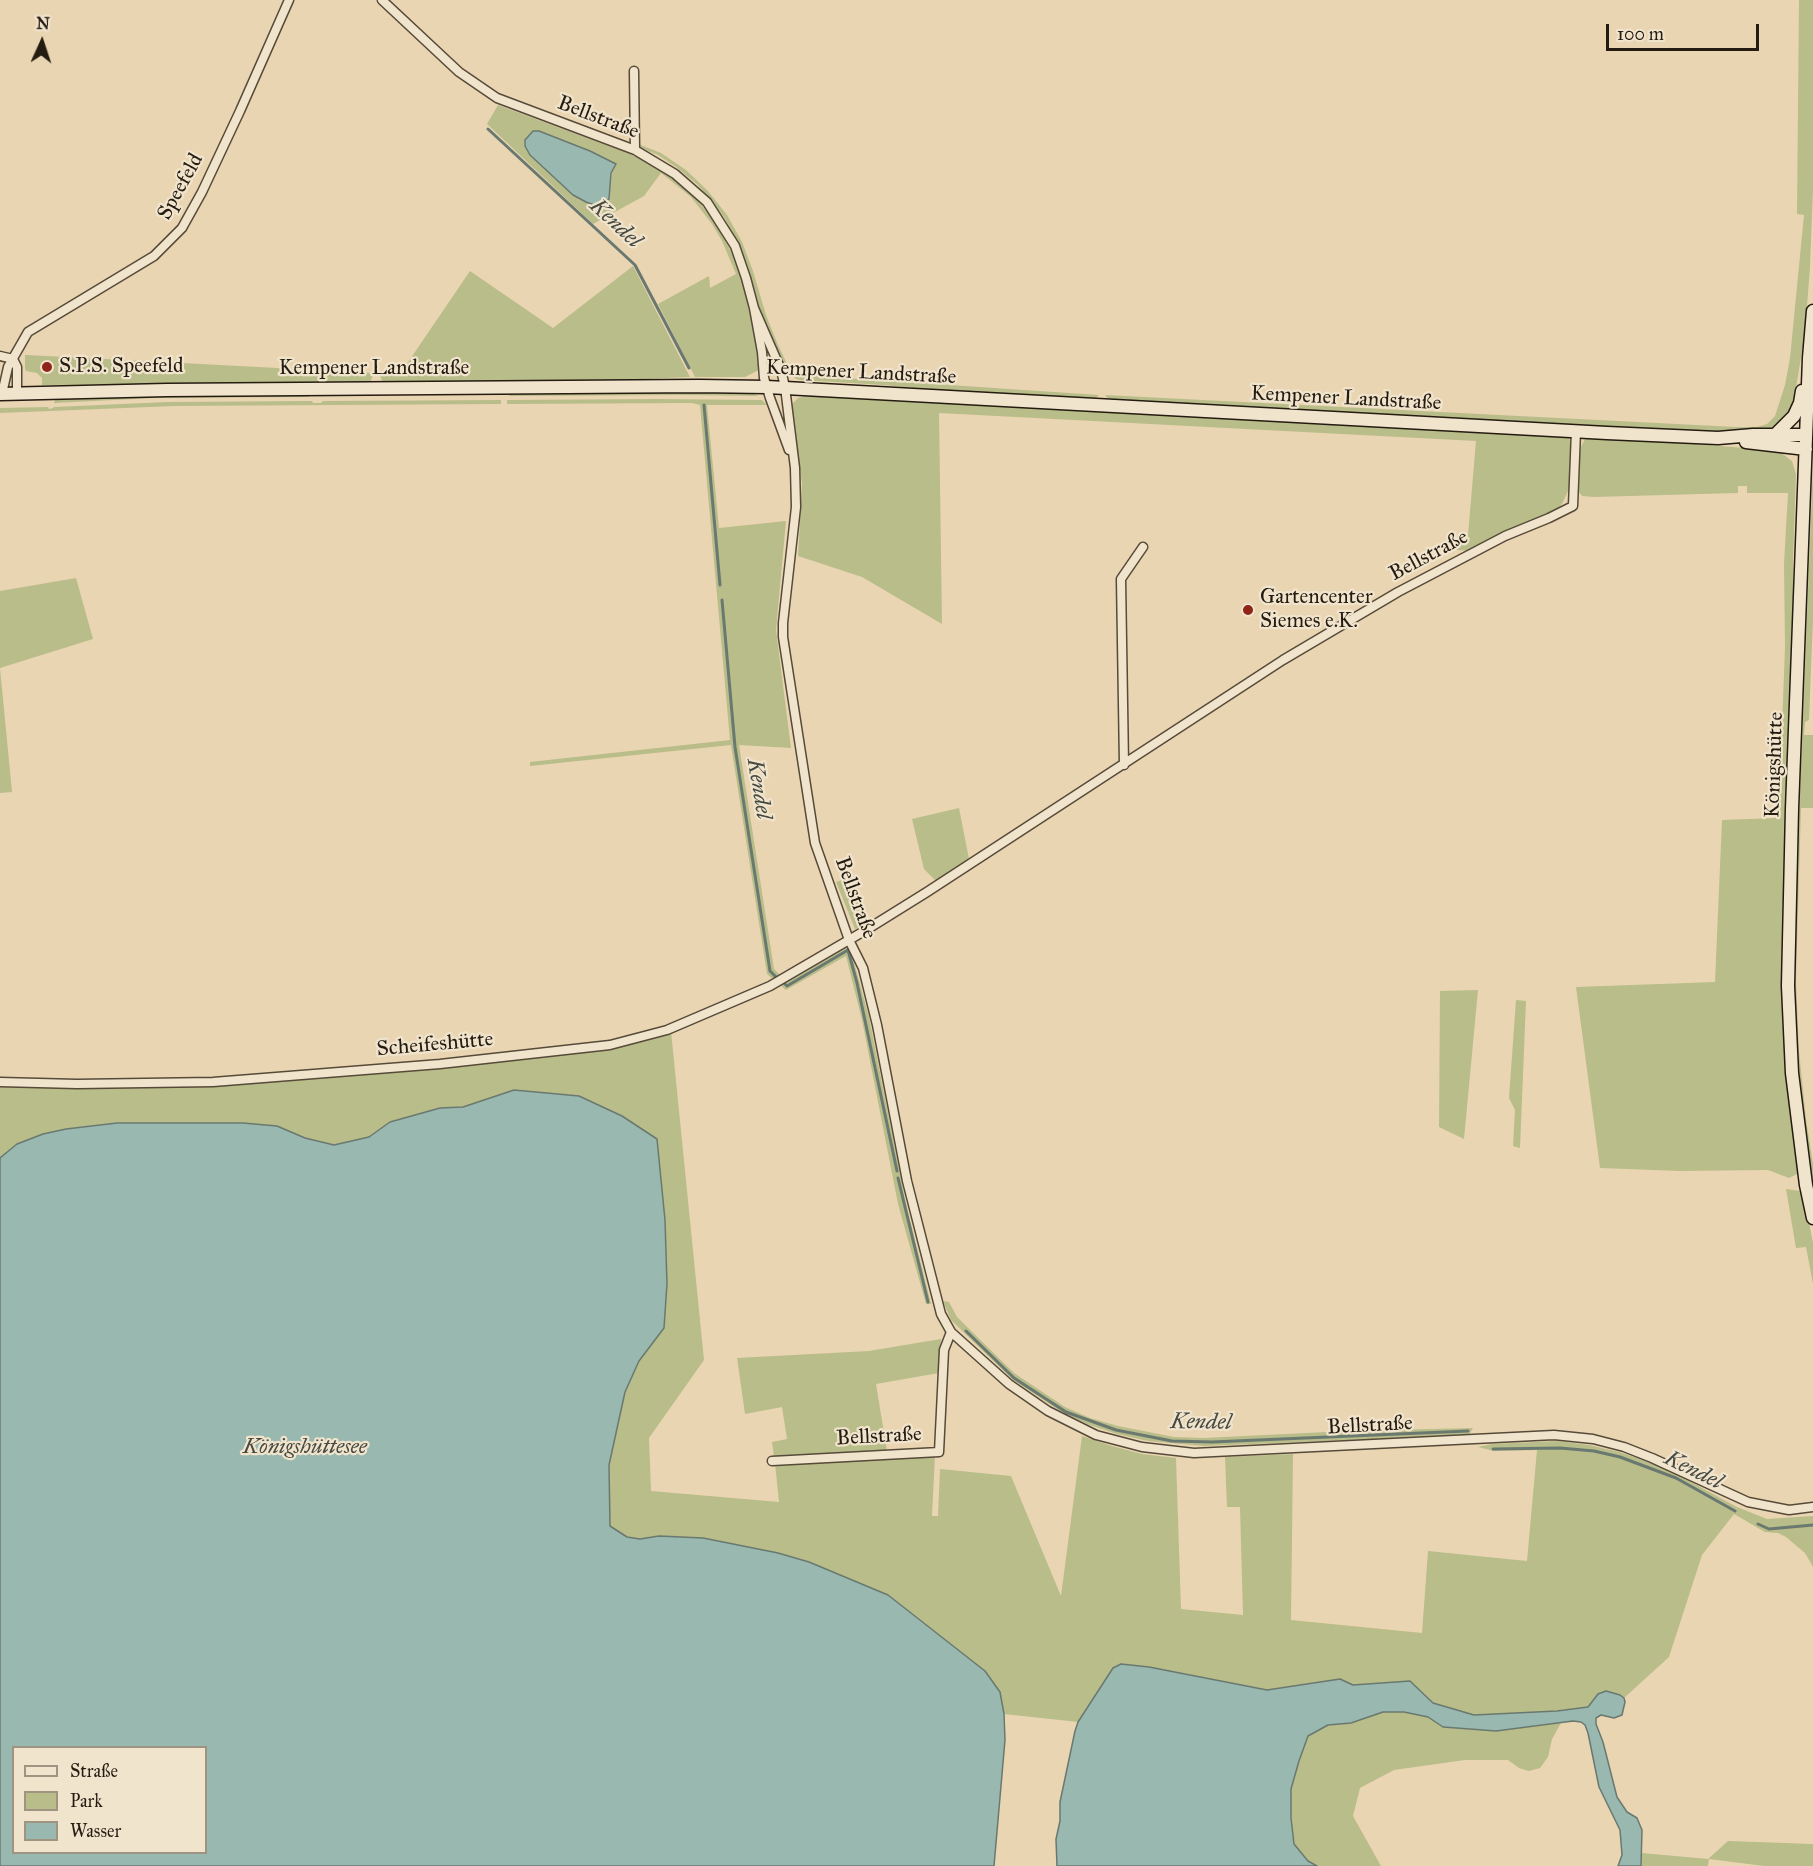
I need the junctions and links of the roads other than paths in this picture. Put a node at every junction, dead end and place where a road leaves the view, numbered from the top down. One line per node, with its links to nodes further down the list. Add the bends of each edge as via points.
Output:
1 (289, 0): 9 (street, Speefeld, via 182,228 154,256 28,332)
2 (382, 0): 4 (street, Bellstraße, via 459,72 497,98)
3 (634, 71): 4 (street)
4 (635, 150): 5 (street, Bellstraße, via 675,174 707,202 735,246)
5 (754, 309): 10 (street, Bellstraße); 11 (street, Bellstraße)
6 (1813, 311): 8 (street, Königshütte)
7 (0, 356): 9 (street)
8 (1809, 358): 15 (street, via 1800,403); 16 (street, Königshütte)
9 (13, 359): 12 (street, Speefeld); 13 (street, via 17,367)
10 (767, 387): 11 (street, Kempener Landstraße); 13 (street, Kempener Landstraße); 19 (street, Bellstraße)
11 (785, 387): 14 (street, Kempener Landstraße); 19 (street, Bellstraße)
12 (1, 394): 13 (street, Kempener Landstraße)
13 (17, 394)
14 (1576, 431): 17 (street, Kempener Landstraße); 21 (street, Bellstraße, via 1573,506 1504,536 1398,592 1283,660)
15 (1775, 435): 16 (street, Kempener Landstraße); 17 (street, Kempener Landstraße)
16 (1806, 435): 18 (street, Königshütte)
17 (1718, 438): 18 (street, Kempener Landstraße)
18 (1806, 449): 24 (street, Königshütte, via 1788,986 1792,1073)
19 (795, 468): 22 (street, Bellstraße, via 796,507 783,637 815,843)
20 (1143, 547): 21 (street, via 1121,579)
21 (1124, 765): 22 (street, Bellstraße)
22 (849, 940): 23 (street, Scheifeshütte, via 770,986 667,1029 610,1045 440,1064 213,1082); 25 (street, Bellstraße, via 863,968 907,1180 941,1314)
23 (0, 1082)
24 (1813, 1218)
25 (951, 1332): 26 (street, Bellstraße, via 944,1350 939,1452); 27 (street, Bellstraße, via 1009,1384 1048,1411 1096,1435 1142,1447 1194,1453 1554,1435 1624,1447 1749,1502 1789,1510)
26 (772, 1461)
27 (1813, 1507)

